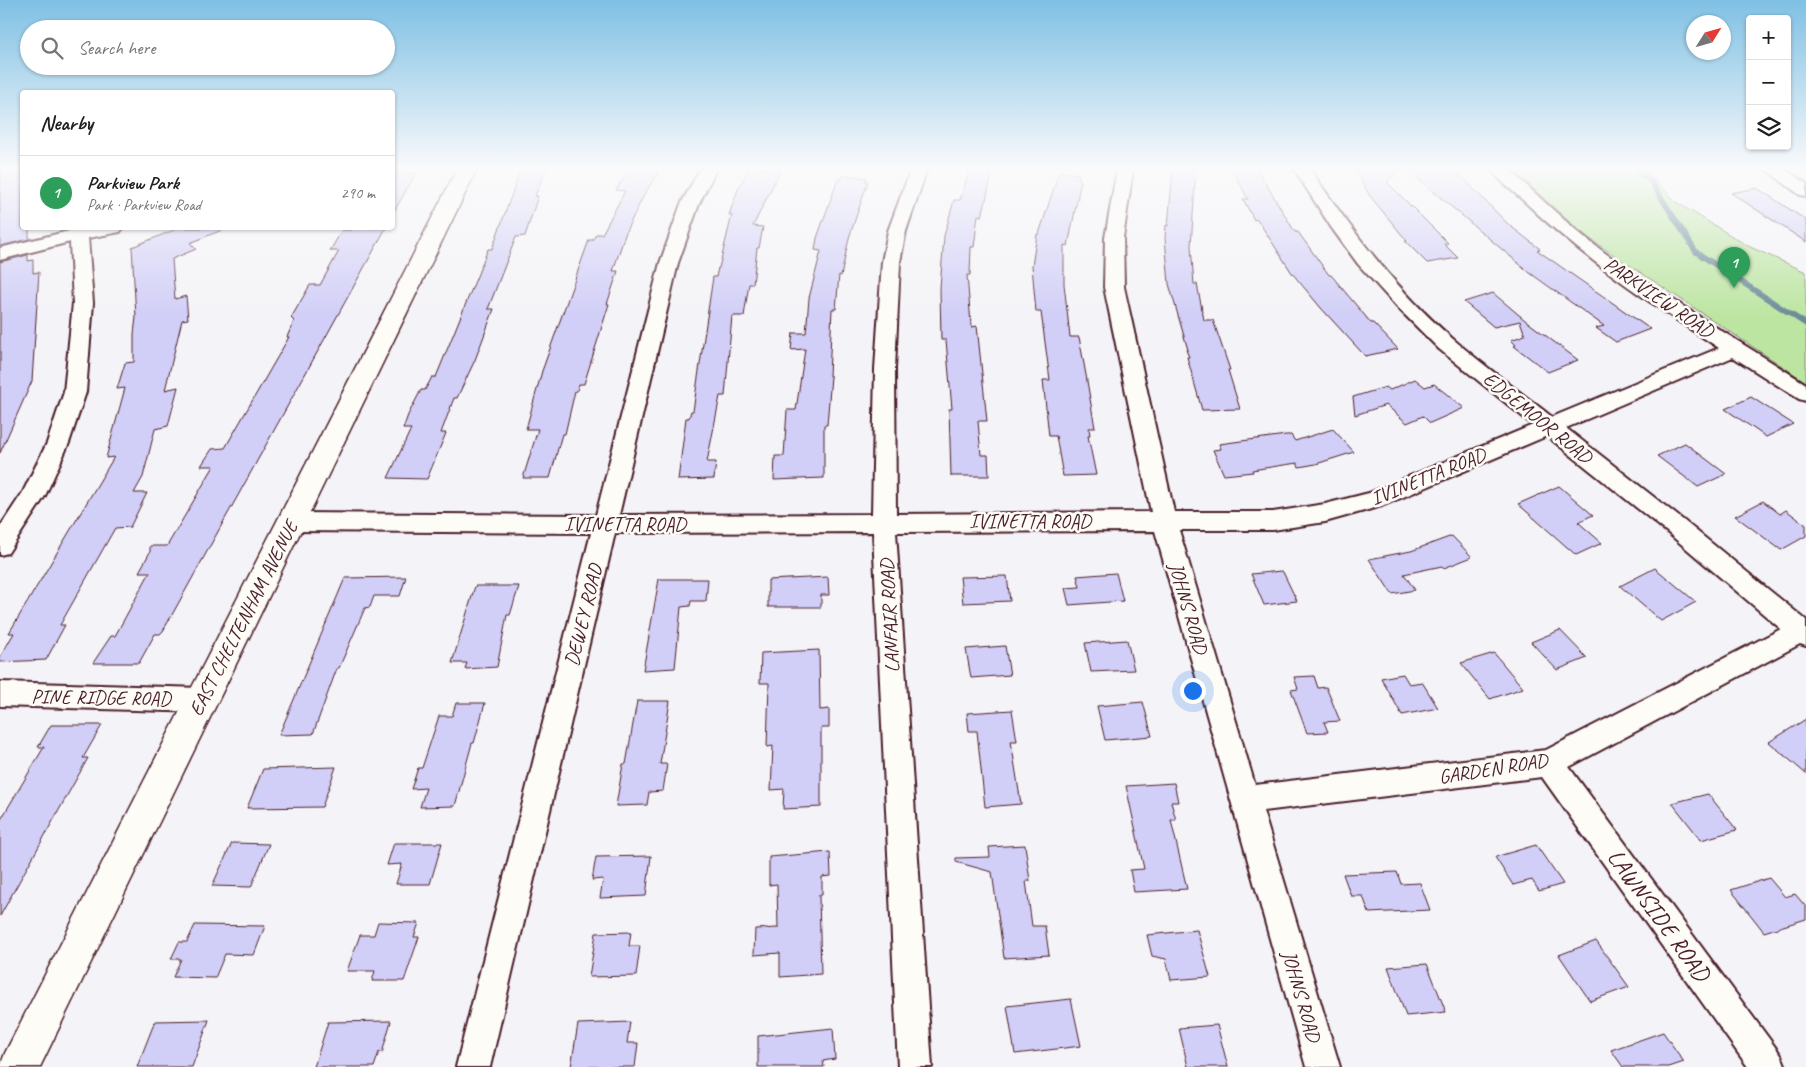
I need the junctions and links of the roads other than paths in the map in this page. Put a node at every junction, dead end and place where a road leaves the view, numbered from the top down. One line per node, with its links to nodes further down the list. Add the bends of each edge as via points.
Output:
1 (442, 219): 13 (highway, EAST CHELTENHAM AVENUE)
2 (685, 219): 15 (street, DEWEY ROAD, via 669,263)
3 (901, 219): 14 (street, LANFAIR ROAD, via 891,262 885,369)
4 (1117, 219): 12 (street, JOHNS ROAD, via 1114,287)
5 (1334, 219): 11 (street, EDGEMOOR ROAD, via 1365,260 1446,344)
6 (1553, 219): 9 (street, PARKVIEW ROAD, via 1646,290)
7 (78, 231): 8 (street); 16 (street, via 83,303 75,392 58,443 33,496)
8 (0, 254)
9 (1736, 348): 10 (street, PARKVIEW ROAD); 11 (street, IVINETTA ROAD)
10 (1806, 394)
11 (1548, 426): 12 (street, IVINETTA ROAD, via 1374,500 1325,513 1273,521); 17 (street, EDGEMOOR ROAD)
12 (1164, 521): 14 (street, IVINETTA ROAD); 21 (street, JOHNS ROAD)
13 (292, 522): 15 (street, IVINETTA ROAD); 19 (highway, EAST CHELTENHAM AVENUE)
14 (884, 522): 15 (street, IVINETTA ROAD); 24 (street, LANFAIR ROAD)
15 (606, 524): 23 (street, DEWEY ROAD)
16 (0, 546)
17 (1804, 633): 20 (street, GARDEN ROAD)
18 (0, 694): 19 (street, PINE RIDGE ROAD)
19 (202, 700): 22 (highway, EAST CHELTENHAM AVENUE)
20 (1549, 763): 21 (street, GARDEN ROAD); 26 (street, LAWNSIDE ROAD)
21 (1245, 800): 25 (street, JOHNS ROAD)
22 (19, 1067)
23 (473, 1067)
24 (915, 1067)
25 (1323, 1067)
26 (1769, 1067)

